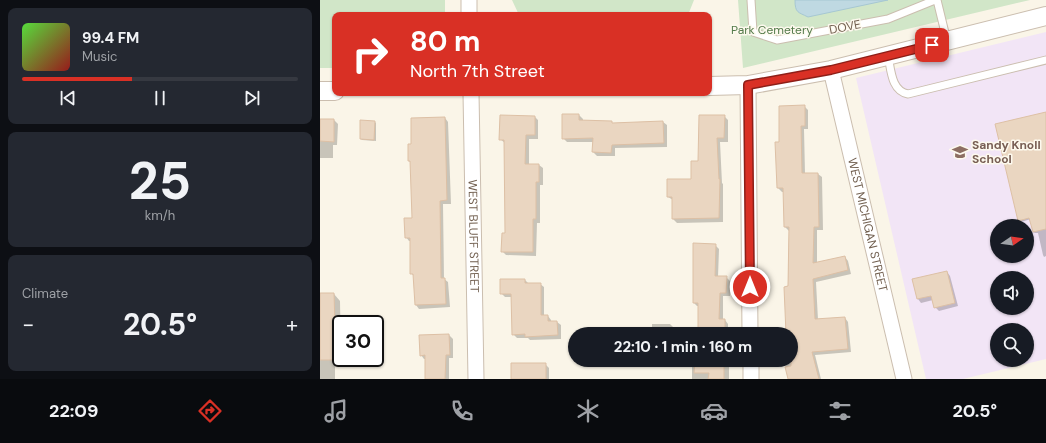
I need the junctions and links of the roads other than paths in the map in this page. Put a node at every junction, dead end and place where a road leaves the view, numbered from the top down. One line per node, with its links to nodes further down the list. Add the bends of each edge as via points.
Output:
1 (469, 0): 4 (street)
2 (751, 0): 3 (lane, DOVE, via 753,32 777,40 888,19)
3 (936, 0): 6 (lane)
4 (470, 12)
5 (1045, 19): 6 (street)
6 (947, 41): 7 (street)
7 (888, 56): 8 (lane, via 897,88 908,94); 9 (street)
8 (1046, 60)
9 (831, 70): 10 (street); 19 (street, WEST MICHIGAN STREET)
10 (748, 85): 11 (street); 15 (street)
11 (712, 86)
12 (320, 91): 13 (street)
13 (332, 91)
14 (471, 96): 17 (street, WEST BLUFF STREET)
15 (750, 327)
16 (750, 367): 18 (street)
17 (476, 379)
18 (751, 379)
19 (904, 379)

